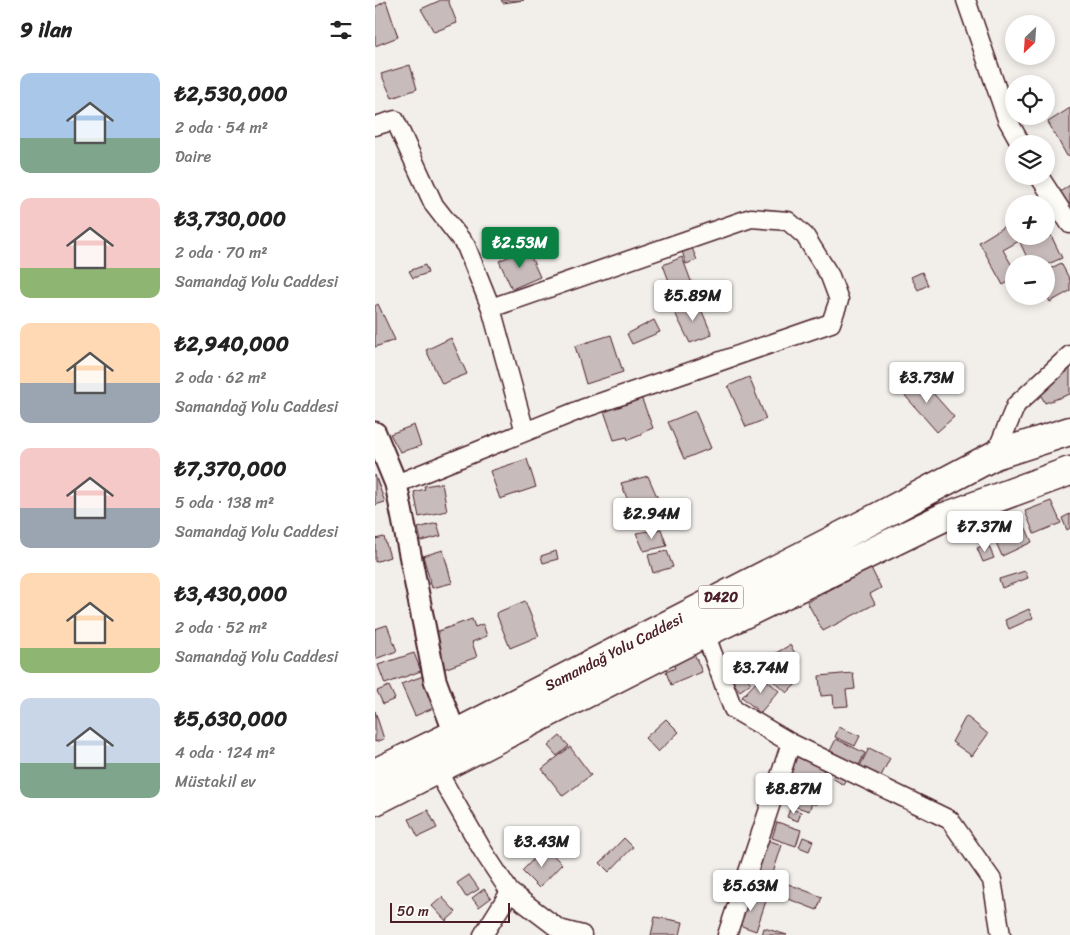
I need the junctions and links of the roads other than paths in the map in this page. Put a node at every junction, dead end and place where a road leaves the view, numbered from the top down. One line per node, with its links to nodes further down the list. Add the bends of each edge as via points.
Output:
1 (966, 0): 3 (street, via 1007,118)
2 (375, 126): 6 (street, via 395,120 434,205 466,246)
3 (1016, 135)
4 (1045, 185): 5 (street)
5 (1070, 224)
6 (491, 308): 10 (street); 10 (street, via 751,218 788,221 805,236 839,300 831,323 582,409)
7 (1070, 355): 11 (street, via 1016,405)
8 (1070, 431): 11 (highway, Samandağ Yolu Caddesi / D420)
9 (375, 432): 13 (street)
10 (525, 432): 13 (street)
11 (995, 455): 15 (highway, Samandağ Yolu Caddesi / D420)
12 (1070, 471): 14 (highway, Samandağ Yolu Caddesi / D420, via 943,518)
13 (396, 484): 15 (street, via 435,680)
14 (705, 633): 16 (street, via 733,709); 17 (highway, Samandağ Yolu Caddesi / D420)
15 (455, 734): 18 (highway, Samandağ Yolu Caddesi / D420)
16 (791, 743): 23 (street); 24 (street, via 950,820 992,880)
17 (436, 770): 19 (highway, Samandağ Yolu Caddesi / D420); 20 (street)
18 (375, 773)
19 (375, 801)
20 (510, 892): 21 (street); 22 (street, via 559,929)
21 (483, 935)
22 (582, 935)
23 (727, 935)
24 (1001, 935)

